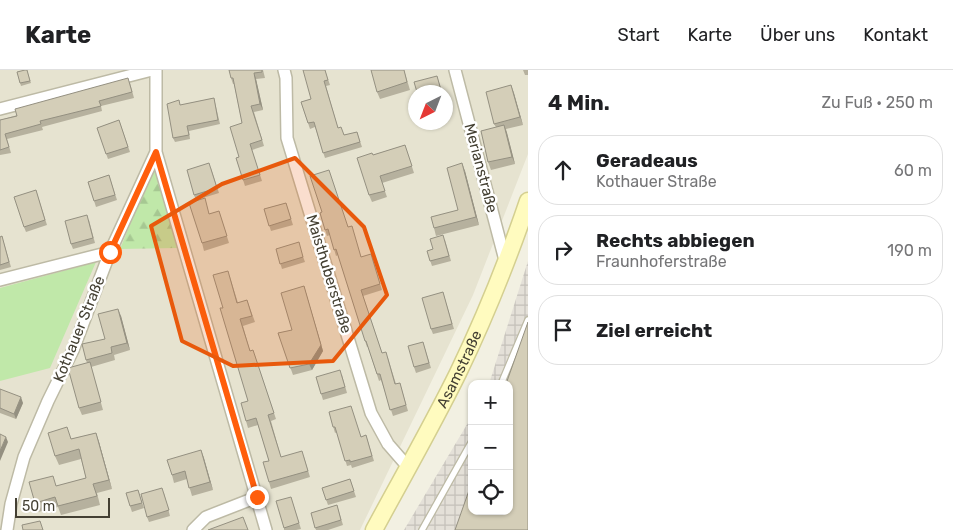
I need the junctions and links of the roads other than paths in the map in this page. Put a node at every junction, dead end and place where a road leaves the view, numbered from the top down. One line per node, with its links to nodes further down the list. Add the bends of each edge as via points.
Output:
1 (154, 70): 4 (street); 5 (street, Kothauer Straße)
2 (284, 70): 13 (street, Maisthuberstraße, via 287,138 371,413 388,444)
3 (455, 70): 8 (street, Merianstraße)
4 (0, 109)
5 (156, 152): 7 (street, Kothauer Straße); 14 (street)
6 (528, 201): 8 (street, Asamstraße)
7 (110, 252): 9 (street); 15 (street, Kothauer Straße, via 73,350 24,457)
8 (506, 265): 13 (street, Asamstraße, via 457,375)
9 (0, 280)
10 (528, 320): 11 (lane)
11 (504, 380)
12 (468, 448): 19 (lane)
13 (408, 467): 18 (street, Asamstraße)
14 (257, 497): 16 (street, via 206,517); 17 (street)
15 (7, 530)
16 (193, 530)
17 (266, 530)
18 (374, 530)
19 (422, 530)

